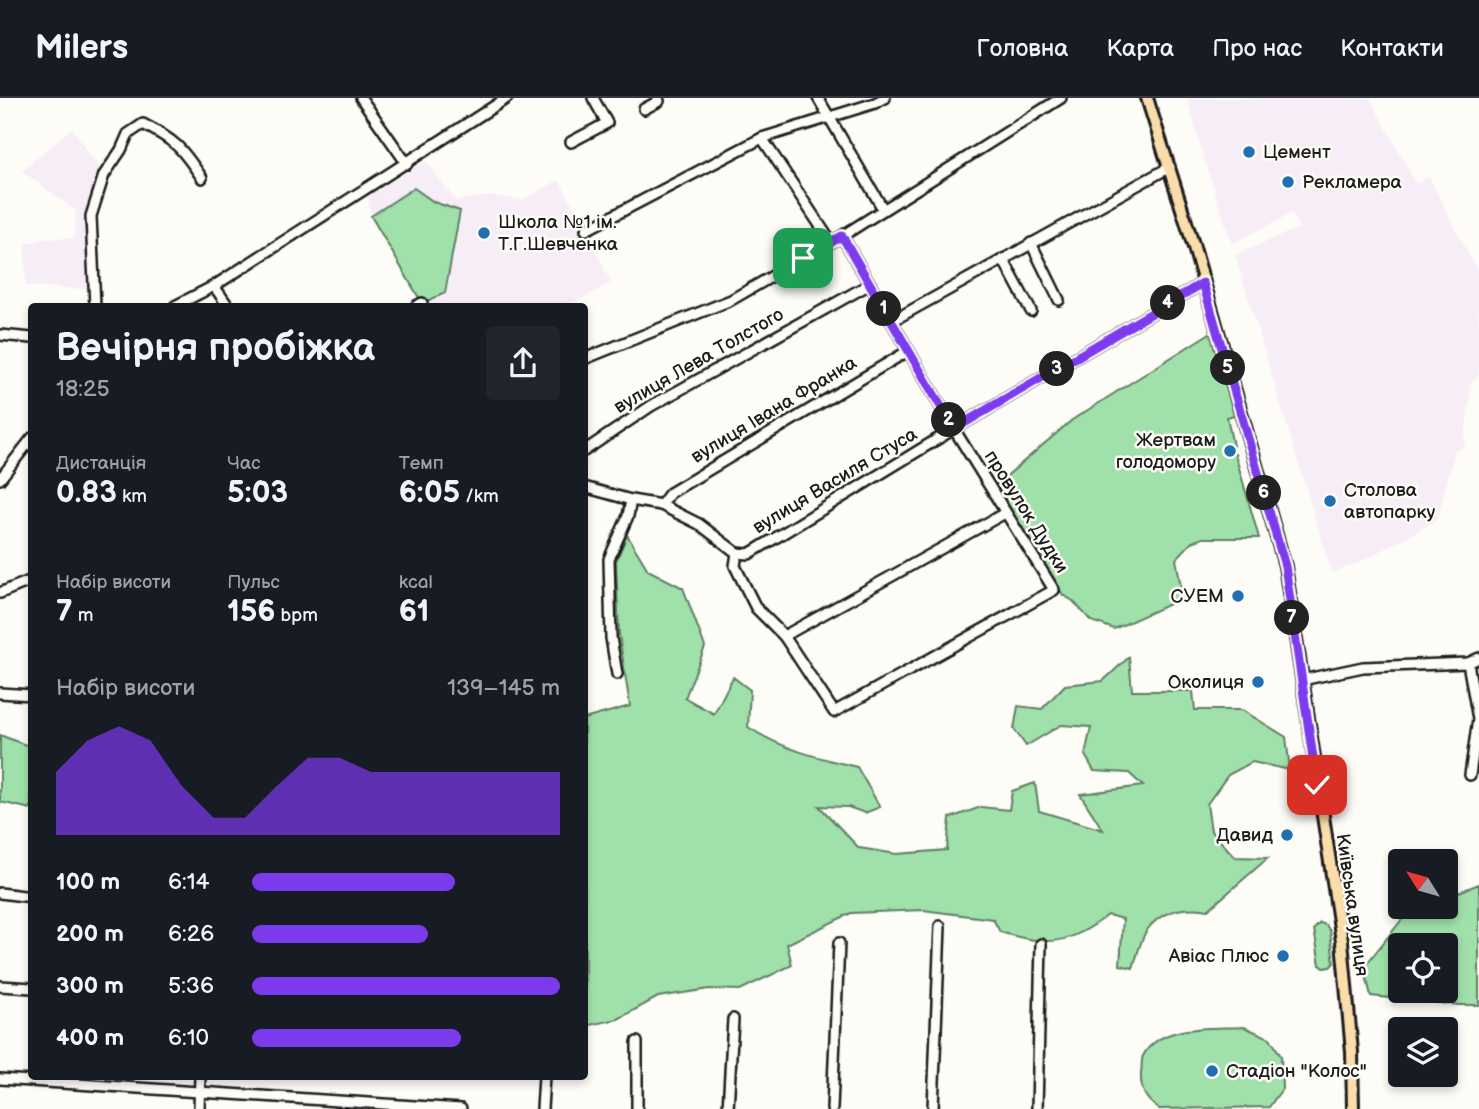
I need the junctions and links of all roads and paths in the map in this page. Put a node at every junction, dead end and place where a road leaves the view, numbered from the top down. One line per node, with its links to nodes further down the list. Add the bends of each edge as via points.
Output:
1 (361, 98): 13 (street)
2 (507, 98): 13 (street)
3 (593, 98): 12 (street, via 607,123)
4 (658, 98): 9 (street)
5 (818, 98): 10 (street)
6 (885, 98): 10 (street)
7 (1061, 98): 16 (street)
8 (1147, 98): 14 (main road, Київська вулиця)
9 (644, 109)
10 (828, 117): 11 (street); 16 (street)
11 (762, 138): 17 (street); 19 (street)
12 (571, 142)
13 (407, 164): 24 (street)
14 (1170, 167): 20 (street); 22 (main road, Київська вулиця)
15 (202, 178): 26 (street, via 183,149 168,137 143,124 128,134 104,175 91,216)
16 (883, 209): 18 (street)
17 (586, 230)
18 (842, 236): 19 (street); 23 (street, провулок Дудки)
19 (831, 242): 34 (street, via 730,300)
20 (1031, 243): 21 (street); 25 (street)
21 (1003, 259): 29 (street); 30 (street)
22 (1203, 283): 35 (street, вулиця Василя Стуса); 50 (main road, Київська вулиця, via 1285,566)
23 (870, 284): 30 (street, провулок Дудки); 37 (street, вулиця Лева Толстого, via 651,406)
24 (214, 286): 27 (street); 28 (street)
25 (1059, 300)
26 (95, 303)
27 (180, 303)
28 (226, 303)
29 (1031, 312)
30 (891, 321): 33 (street, провулок Дудки)
31 (0, 335): 32 (street)
32 (28, 338)
33 (908, 351): 35 (street, провулок Дудки); 41 (street, вулиця Івана Франка, via 670,493)
34 (588, 357)
35 (954, 429): 42 (street, провулок Дудки); 43 (street, вулиця Василя Стуса, via 749,554)
36 (28, 443): 38 (street)
37 (588, 449)
38 (0, 478)
39 (588, 488): 40 (street)
40 (631, 500): 41 (street); 49 (street, via 609,559)
41 (661, 505): 43 (street, via 699,524)
42 (1005, 513): 46 (street); 46 (street, провулок Дудки, via 1054,590 834,712)
43 (737, 553): 46 (street, via 735,566 756,608)
44 (28, 582): 45 (street)
45 (0, 593)
46 (784, 636)
47 (1479, 658): 48 (street)
48 (1468, 663): 50 (street, via 1363,667); 53 (street, via 1478,719)
49 (617, 674)
50 (1302, 680): 75 (main road, Київська вулиця, via 1342,941)
51 (0, 693): 52 (street)
52 (28, 695)
53 (1470, 775)
54 (0, 893): 55 (street)
55 (28, 896)
56 (940, 926): 73 (street)
57 (839, 943): 72 (street)
58 (1041, 944): 74 (street)
59 (0, 986): 60 (street)
60 (28, 988)
61 (733, 1019): 71 (street)
62 (637, 1042): 70 (street)
63 (0, 1079): 66 (street)
64 (200, 1080): 66 (street)
65 (544, 1080): 69 (street)
66 (199, 1091): 67 (street); 68 (street)
67 (199, 1109)
68 (461, 1109)
69 (542, 1109)
70 (637, 1109)
71 (728, 1109)
72 (832, 1109)
73 (933, 1109)
74 (1037, 1109)
75 (1353, 1109)

